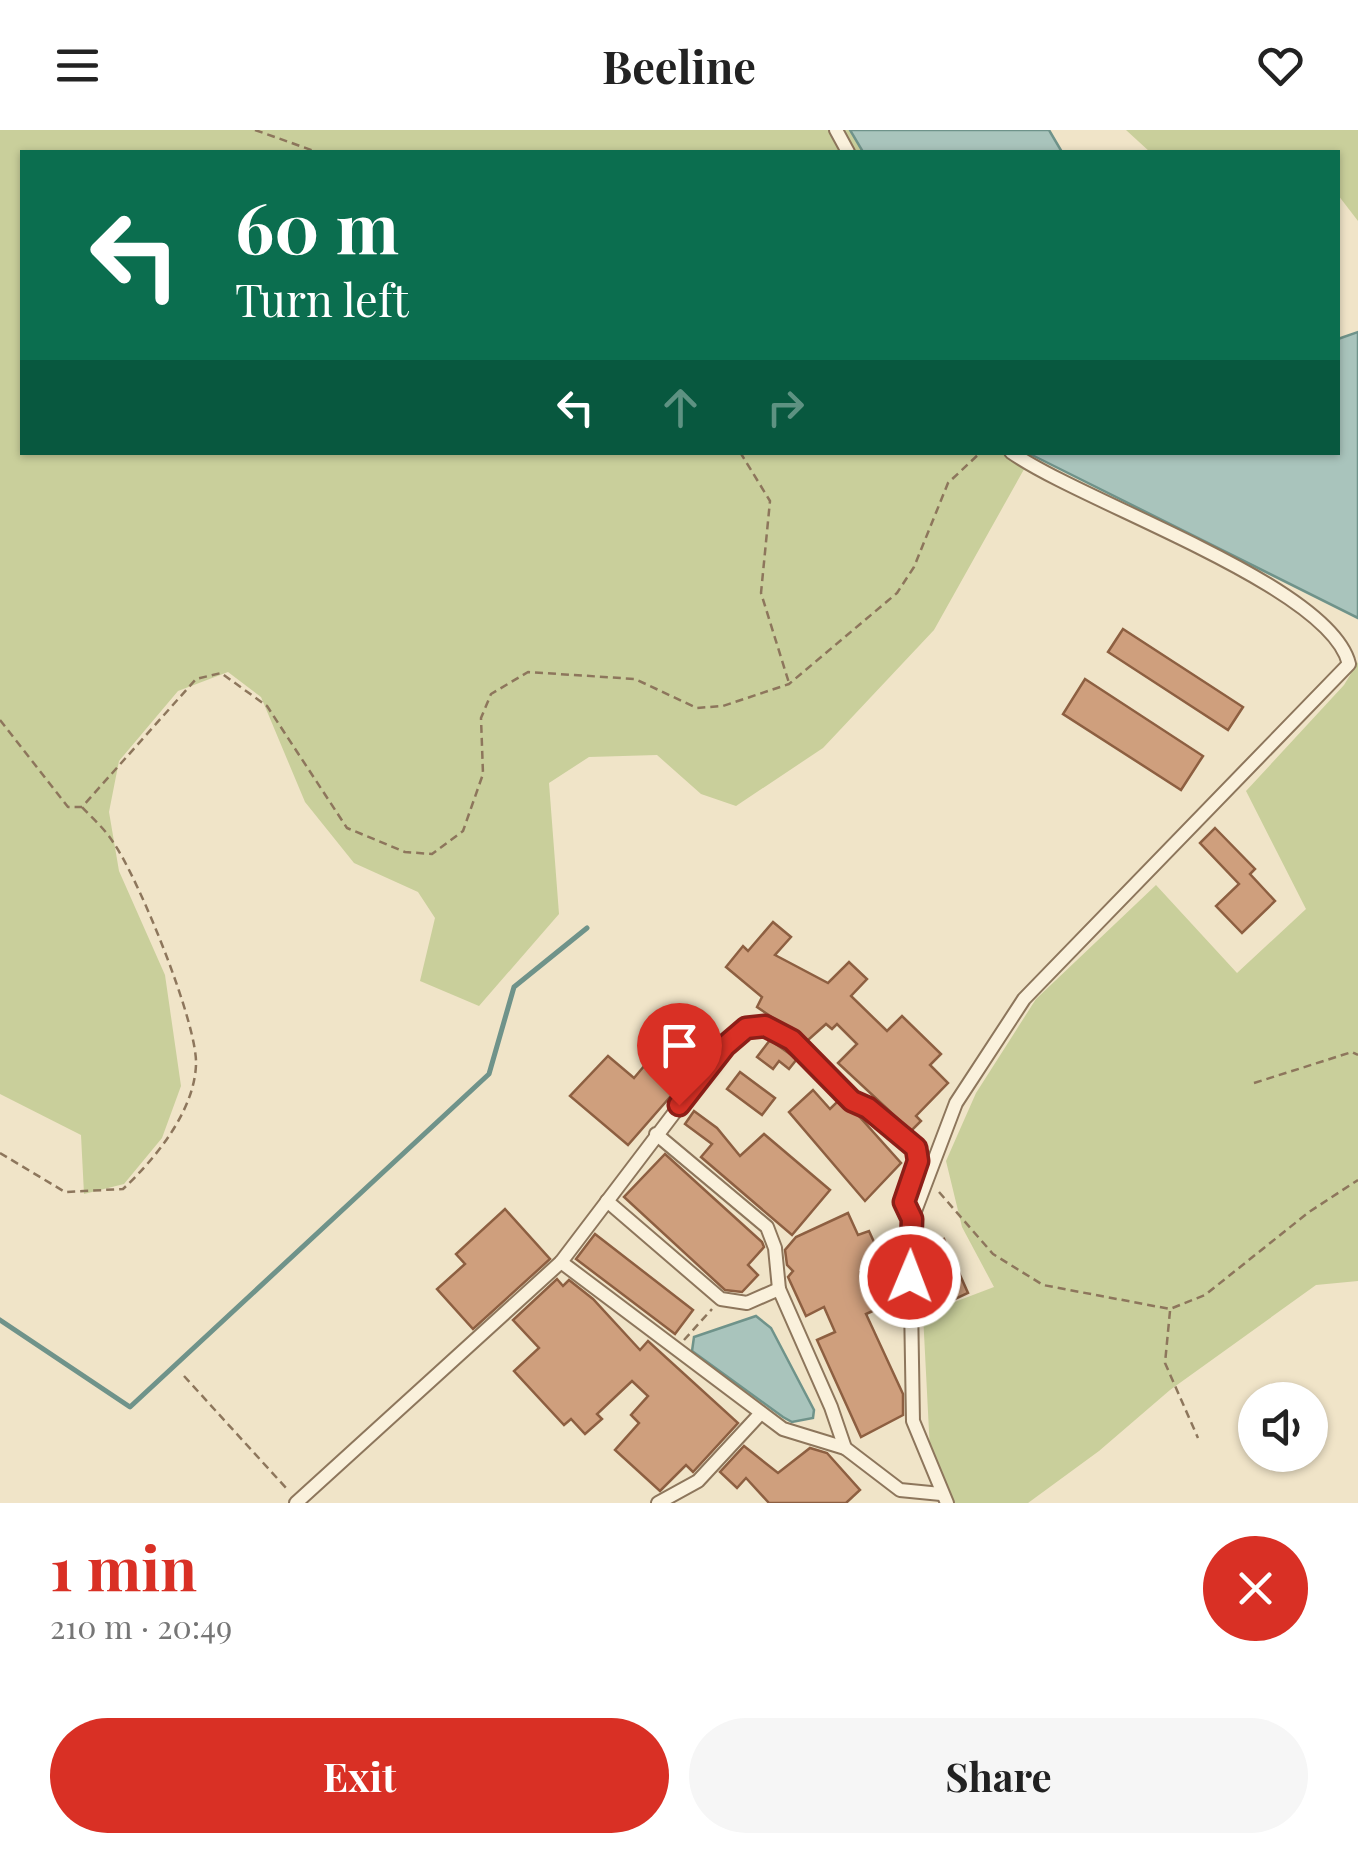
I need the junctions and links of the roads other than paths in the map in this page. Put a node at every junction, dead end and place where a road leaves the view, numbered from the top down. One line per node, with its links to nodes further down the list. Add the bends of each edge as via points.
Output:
1 (1018, 455): 2 (street, via 1273,587 1332,632)
2 (1354, 663): 5 (street, via 1024,1000 956,1104)
3 (656, 1134): 4 (street); 5 (street, via 725,1046 746,1028 765,1026 792,1040 852,1101 916,1148 904,1202); 7 (street, via 766,1227)
4 (607, 1201): 6 (street); 7 (street, via 721,1298 747,1303)
5 (912, 1219): 10 (street, via 914,1421)
6 (561, 1262): 8 (street); 11 (street)
7 (779, 1289): 9 (street)
8 (761, 1412): 9 (street, via 783,1429); 12 (street, via 698,1482)
9 (845, 1448): 10 (street, via 900,1490)
10 (944, 1499)
11 (297, 1502)
12 (658, 1503)

